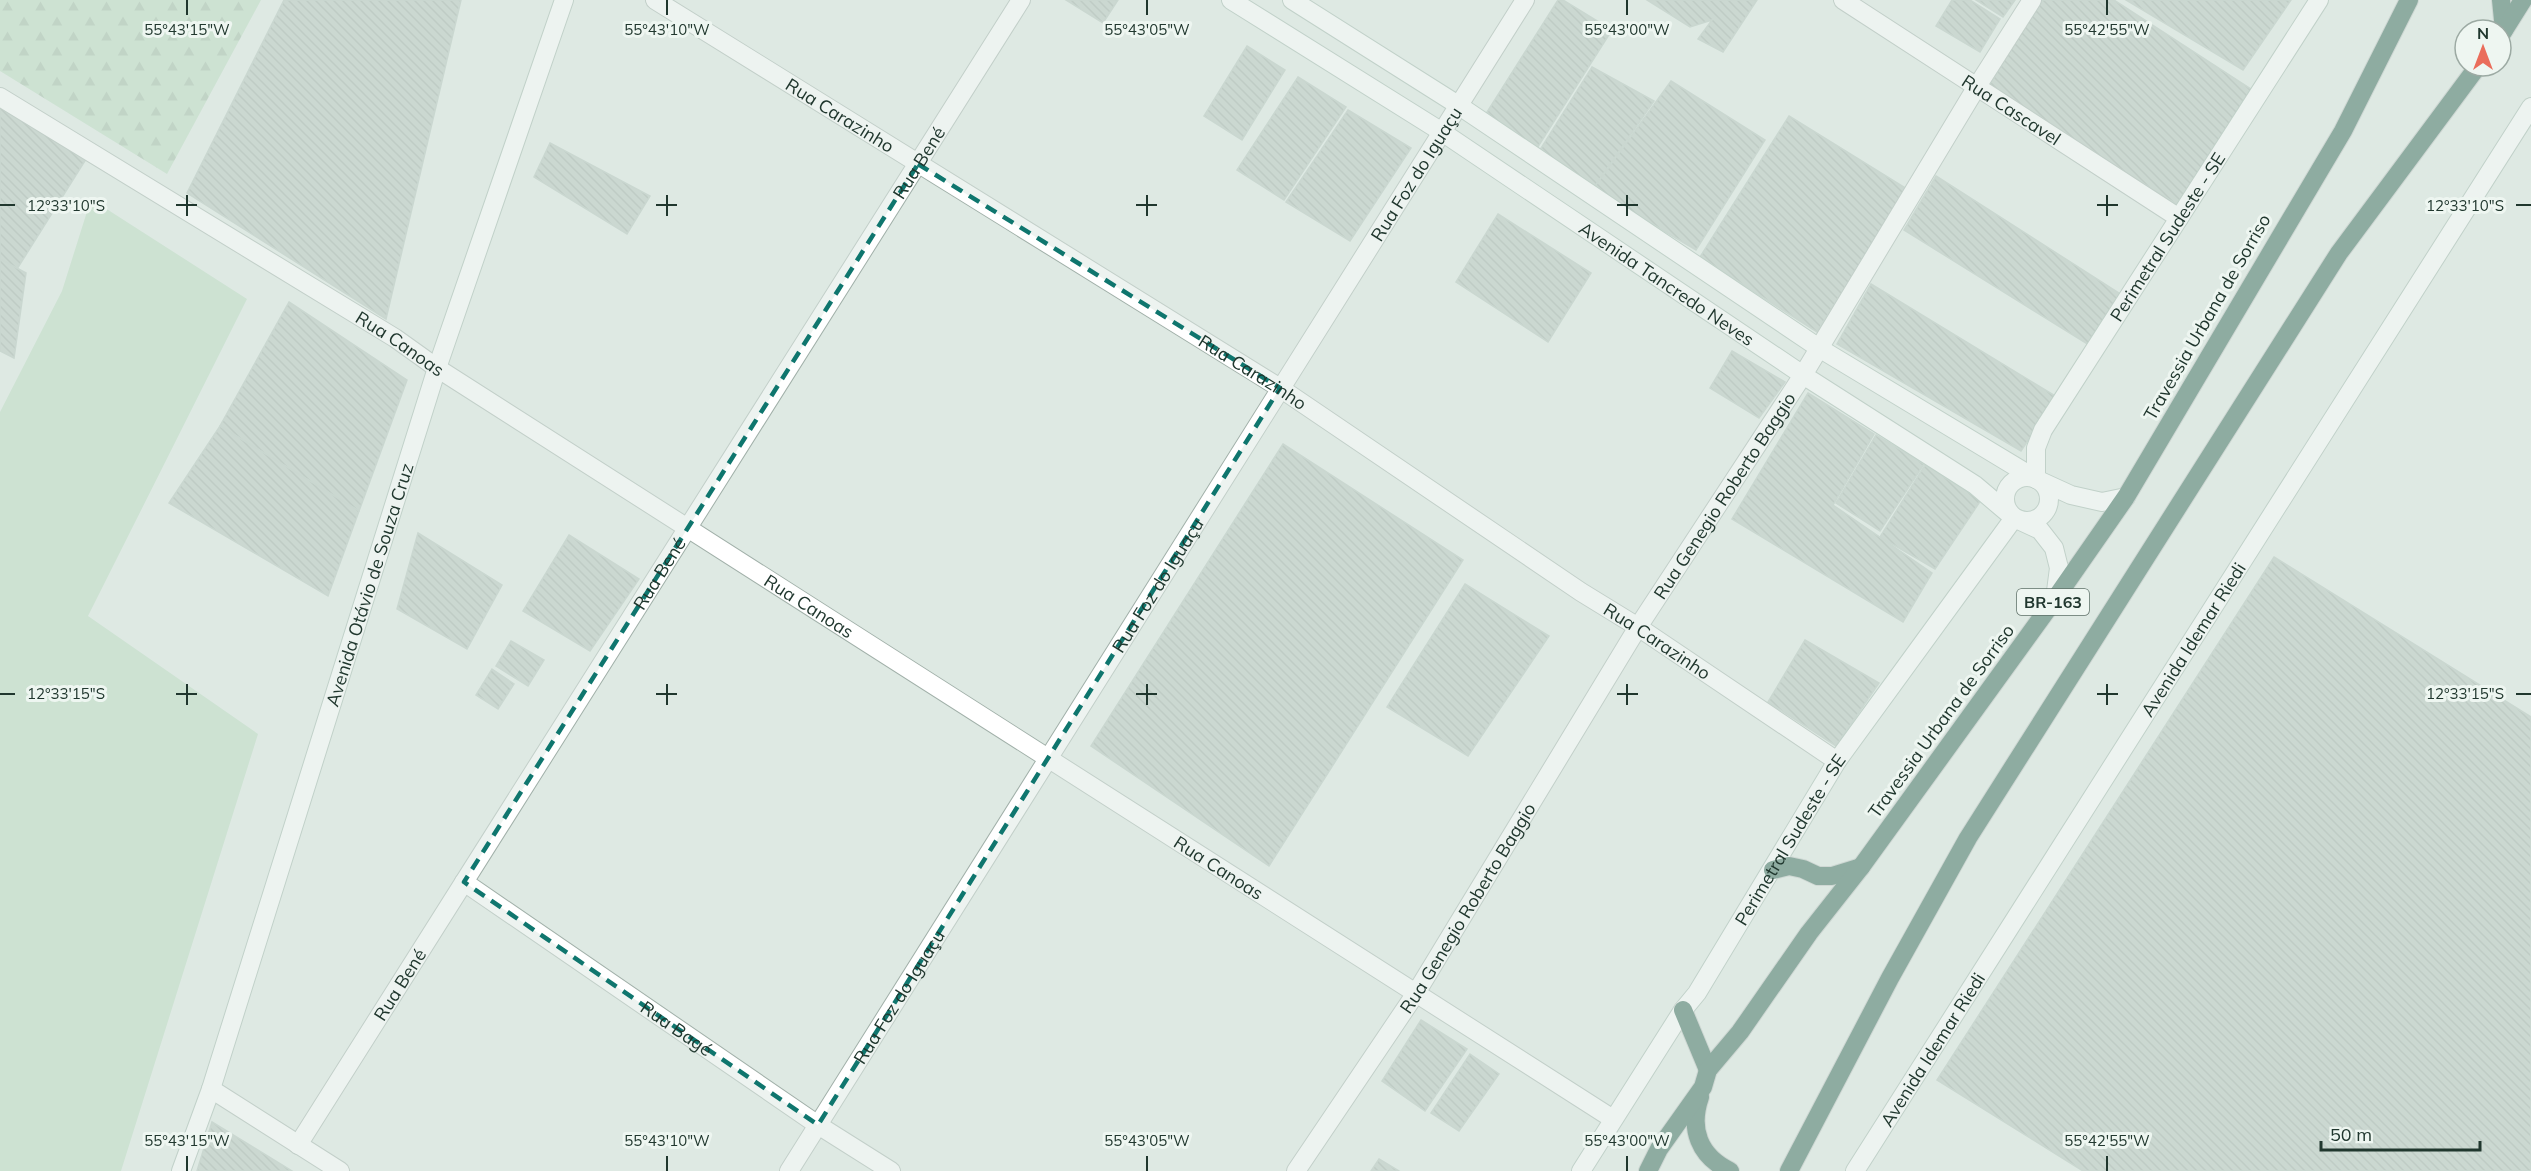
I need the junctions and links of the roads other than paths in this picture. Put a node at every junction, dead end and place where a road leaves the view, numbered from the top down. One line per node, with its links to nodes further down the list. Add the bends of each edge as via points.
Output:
1 (564, 0): 24 (street, Avenida Otávio de Souza Cruz)
2 (655, 0): 21 (street, Rua Carazinho)
3 (1021, 0): 21 (street, Rua Bené)
4 (1231, 0): 20 (street, Avenida Tancredo Neves)
5 (1292, 0): 18 (street, Avenida Tancredo Neves)
6 (1525, 0): 18 (street, Rua Foz do Iguaçu)
7 (1844, 0): 16 (street, Rua Cascavel)
8 (2032, 0): 16 (street, Rua Genegio Roberto Baggio)
9 (2319, 0): 22 (street, Perimetral Sudeste - SE)
10 (2409, 0): 28 (highway, Travessia Urbana de Sorriso / BR-163, via 2343,131)
11 (2501, 0): 13 (highway)
12 (2523, 0): 14 (highway)
13 (2502, 18)
14 (2512, 18)
15 (2469, 78): 45 (highway, BR-163, via 2339,253 1968,838)
16 (1976, 88): 22 (street, Rua Cascavel); 23 (street, Rua Genegio Roberto Baggio)
17 (0, 97): 24 (street, Rua Canoas)
18 (1458, 105): 20 (street, Rua Foz do Iguaçu); 23 (street, Avenida Tancredo Neves)
19 (2531, 107): 54 (street, Avenida Idemar Riedi)
20 (1442, 132): 25 (street, Avenida Tancredo Neves); 26 (street, Rua Foz do Iguaçu)
21 (918, 164): 26 (street, Rua Carazinho); 30 (street, Rua Bené)
22 (2179, 218): 27 (street, Perimetral Sudeste - SE, via 2043,430 2036,448)
23 (1819, 348): 25 (street, Rua Genegio Roberto Baggio); 27 (street, Avenida Tancredo Neves)
24 (437, 368): 30 (street, Rua Canoas); 41 (street, Avenida Otávio de Souza Cruz)
25 (1803, 375): 29 (street, Avenida Tancredo Neves, via 1975,485); 32 (street, Rua Genegio Roberto Baggio)
26 (1280, 388): 32 (street, Rua Carazinho); 33 (street, Rua Foz do Iguaçu)
27 (2036, 479): 28 (street, Avenida Tancredo Neves, via 2071,495 2102,502); 29 (street, via 2022,478 2009,485 2005,506); 29 (street, via 2049,496 2046,510 2028,522)
28 (2126, 497): 31 (highway, Travessia Urbana de Sorriso / BR-163)
29 (2014, 518): 31 (street, Avenida Tancredo Neves, via 2040,530 2054,548 2059,568); 34 (street, Perimetral Sudeste - SE)
30 (687, 528): 33 (street, Rua Canoas); 37 (street, Rua Bené)
31 (2055, 599): 35 (highway, Travessia Urbana de Sorriso / BR-163)
32 (1638, 627): 34 (street, Rua Carazinho); 38 (street, Rua Genegio Roberto Baggio)
33 (1047, 759): 38 (street, Rua Canoas); 43 (street, Rua Foz do Iguaçu)
34 (1837, 760): 36 (street, Perimetral Sudeste - SE)
35 (1861, 867): 36 (highway, via 1832,876 1818,876 1789,866); 40 (highway, Travessia Urbana de Sorriso / BR-163)
36 (1773, 870): 39 (street, Perimetral Sudeste - SE)
37 (464, 882): 43 (street, Rua Bagé); 44 (street, Rua Bené)
38 (1416, 993): 42 (street, Rua Canoas); 50 (street, Rua Genegio Roberto Baggio)
39 (1683, 1010): 40 (highway); 42 (street, Perimetral Sudeste - SE)
40 (1706, 1078): 52 (highway, Travessia Urbana de Sorriso / BR-163); 53 (highway, via 1694,1113 1699,1141 1716,1164)
41 (211, 1089): 44 (street); 46 (street, Avenida Otávio de Souza Cruz)
42 (1613, 1119): 51 (street, Perimetral Sudeste - SE)
43 (818, 1125): 48 (street, Rua Foz do Iguaçu); 49 (street, Rua Bagé)
44 (298, 1145): 47 (street)
45 (1787, 1169)
46 (182, 1171)
47 (340, 1171)
48 (789, 1171)
49 (891, 1171)
50 (1296, 1171)
51 (1581, 1171)
52 (1648, 1171)
53 (1730, 1171)
54 (1855, 1171)

